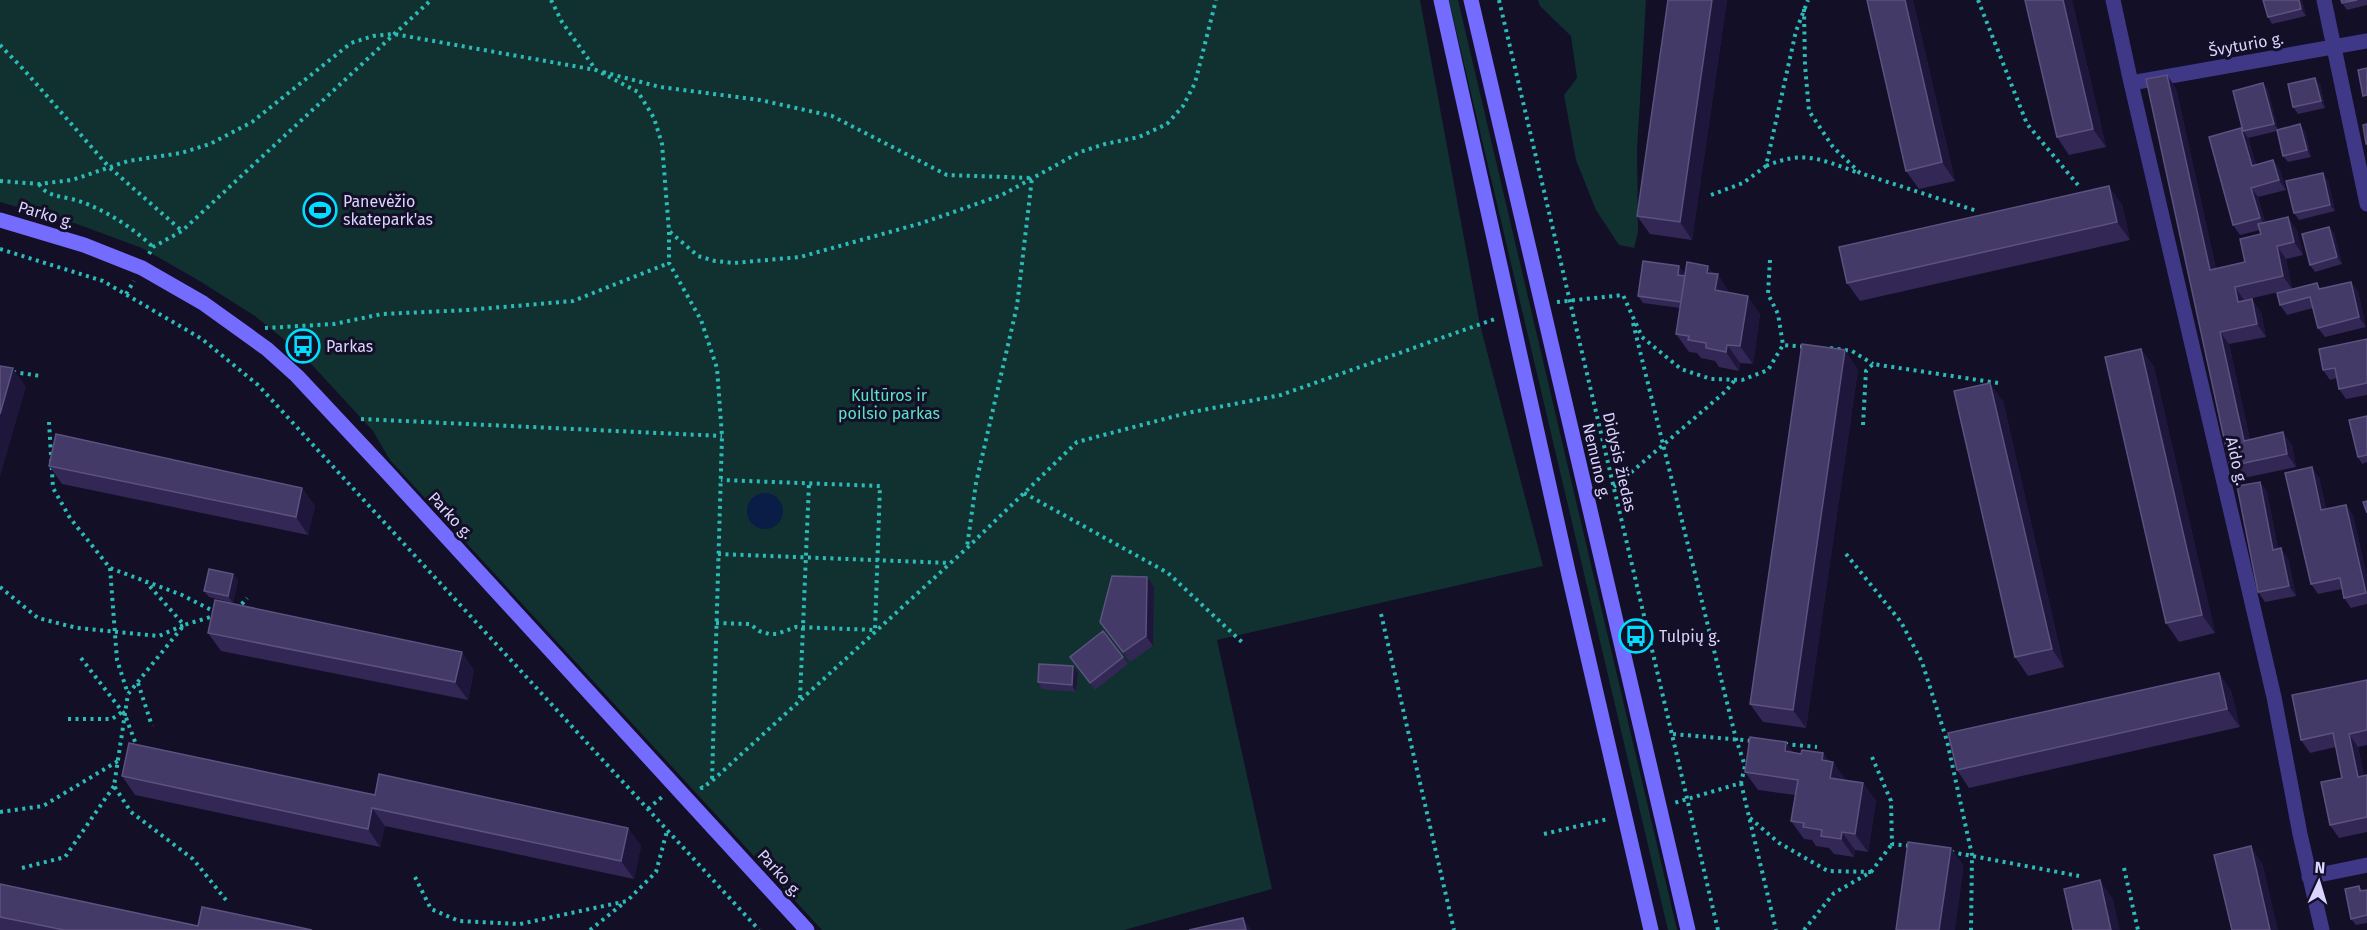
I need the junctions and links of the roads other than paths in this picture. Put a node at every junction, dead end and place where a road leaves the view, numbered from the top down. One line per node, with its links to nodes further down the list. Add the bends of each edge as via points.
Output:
1 (1441, 0): 13 (main road)
2 (1471, 0): 14 (main road, Nemuno g.)
3 (2113, 0): 7 (street, Aido g.)
4 (2324, 0): 6 (street)
5 (2367, 41): 6 (street, Švyturio g.)
6 (2334, 47): 7 (street, Švyturio g.); 8 (street)
7 (2131, 83): 11 (street, Aido g., via 2274,698)
8 (2367, 204)
9 (0, 220): 12 (main road, Parko g., via 84,245 142,268 203,303 297,376)
10 (2367, 865): 11 (street)
11 (2309, 877): 15 (street, Aido g.)
12 (807, 930)
13 (1651, 930)
14 (1688, 930)
15 (2322, 930)

